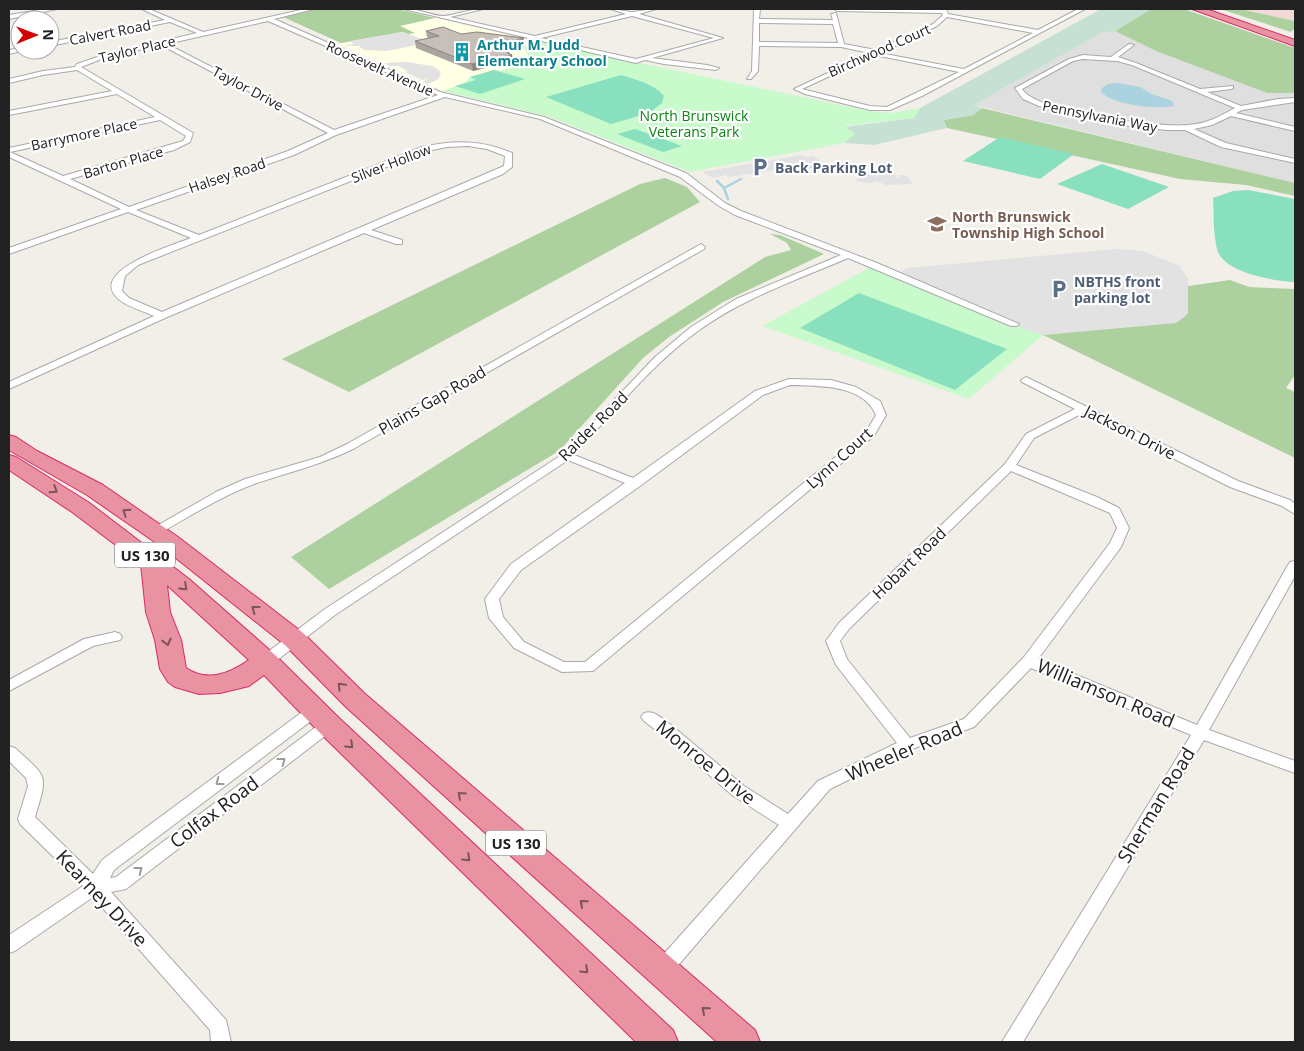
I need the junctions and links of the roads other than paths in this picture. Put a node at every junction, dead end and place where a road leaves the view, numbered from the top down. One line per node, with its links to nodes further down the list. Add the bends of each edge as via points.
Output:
1 (54, 9): 15 (street)
2 (146, 9): 18 (street)
3 (311, 9): 17 (street, Taylor Place)
4 (407, 9): 16 (street)
5 (480, 9): 16 (street)
6 (614, 9): 14 (street)
7 (653, 9): 14 (street)
8 (758, 9): 19 (street)
9 (835, 9): 13 (street); 20 (street)
10 (1082, 9): 21 (street)
11 (1197, 9): 26 (highway)
12 (1208, 9): 24 (highway)
13 (944, 12): 21 (street); 31 (street, Birchwood Court, via 935,25)
14 (633, 14): 23 (street); 33 (street, via 720,38)
15 (9, 17)
16 (442, 17): 23 (street)
17 (269, 19): 22 (street, Taylor Place); 44 (street, Roosevelt Avenue)
18 (170, 20): 22 (street); 25 (street, Calvert Road)
19 (757, 21): 20 (street); 28 (street)
20 (836, 22): 29 (street)
21 (1039, 32): 35 (street)
22 (203, 34): 27 (street, Taylor Place)
23 (535, 38): 33 (street, via 636,62)
24 (1295, 39)
25 (60, 42)
26 (1295, 43)
27 (162, 44): 36 (street, Taylor Place, via 93,59 81,63); 52 (street, Taylor Drive)
28 (755, 44): 29 (street); 39 (street, via 755,70)
29 (840, 45): 32 (street)
30 (1131, 45): 34 (street)
31 (883, 49): 32 (street, Birchwood Court); 35 (street)
32 (874, 53): 38 (street); 38 (street, Birchwood Court, via 797,89 888,110)
33 (647, 59): 37 (street, via 664,64)
34 (1112, 59): 42 (street, Pennsylvania Way, via 1139,65); 50 (street, Pennsylvania Way, via 1089,57 1071,60 1018,88 1026,100 1041,106 1154,128)
35 (972, 67): 38 (street)
36 (78, 68): 40 (street, Taylor Place); 43 (street)
37 (716, 68)
38 (963, 72)
39 (749, 78)
40 (9, 81)
41 (1231, 87): 42 (street)
42 (1199, 91): 46 (street, Pennsylvania Way)
43 (116, 92): 47 (street); 49 (street)
44 (444, 95): 52 (street, Halsey Road); 62 (street, Roosevelt Avenue, via 542,118 693,179 728,208)
45 (1295, 100): 46 (street)
46 (1240, 108): 48 (street, Pennsylvania Way)
47 (9, 113)
48 (1230, 114): 50 (street, Pennsylvania Way, via 1208,125); 51 (street)
49 (160, 118): 53 (street, Barrymore Place); 55 (street, Barton Place, via 190,135 186,142)
50 (1187, 128): 54 (street, via 1224,145)
51 (1295, 130)
52 (333, 133): 56 (street, Halsey Road, via 291,153)
53 (9, 152): 55 (street)
54 (1295, 161)
55 (63, 179): 56 (street)
56 (127, 209): 58 (street); 61 (street, Halsey Road)
57 (363, 230): 58 (street, Silver Hollow, via 500,172 508,167 509,155 479,144 432,147); 59 (street); 63 (street, Silver Hollow)
58 (199, 238): 63 (street, Silver Hollow, via 134,263 116,281 117,292 126,300)
59 (399, 242)
60 (701, 247): 74 (street, Plains Gap Road, via 351,446 324,459 249,482)
61 (9, 251)
62 (849, 255): 64 (street); 69 (street, Raider Road, via 739,301 694,329 659,359)
63 (162, 316): 66 (street, Silver Hollow)
64 (1014, 324)
65 (1026, 380): 67 (street, Jackson Drive)
66 (9, 386)
67 (1084, 408): 71 (street, Hobart Road, via 1030,436); 73 (street, Jackson Drive, via 1234,484 1286,503)
68 (9, 441): 70 (highway, US 130)
69 (567, 456): 72 (street); 78 (street, Raider Road)
70 (15, 461): 74 (highway, US 130, one-way to 70, via 95,490); 75 (highway, US 130, one-way to 75)
71 (1009, 466): 80 (street, Wheeler Road, via 1093,500 1115,512 1123,528 1116,544); 85 (street, Hobart Road, via 832,641 841,661)
72 (636, 483): 72 (street, Lynn Court, via 759,394 789,382 831,383 852,389 876,403 881,415 870,434 588,667 562,667 519,645 496,618 492,599 516,567)
73 (1295, 510)
74 (154, 532): 78 (highway, US 130, one-way to 74)
75 (152, 560): 79 (highway, US 130, one-way to 79); 79 (highway, one-way to 79, via 158,612 177,675 199,685 220,684 240,679)
76 (1295, 565): 84 (street, Sherman Road)
77 (115, 637): 81 (street, via 89,642)
78 (294, 639): 79 (street, Raider Road); 91 (highway, US 130, one-way to 78, via 362,706)
79 (266, 661): 83 (highway, US 130)
80 (1029, 661): 84 (street, Williamson Road); 85 (street, Wheeler Road, via 969,723)
81 (9, 686)
82 (649, 716): 88 (street, Monroe Drive, via 671,731 731,785)
83 (322, 718): 89 (street, Colfax Road, one-way to 89, via 108,865); 89 (street, Colfax Road, one-way to 83, via 120,884); 93 (highway, US 130, one-way to 93)
84 (1200, 732): 87 (street, Williamson Road); 95 (street, Sherman Road)
85 (906, 745): 88 (street, Wheeler Road, via 824,785)
86 (9, 752): 89 (street, Kearney Drive, via 34,775 36,786 26,819)
87 (1295, 768)
88 (789, 823): 91 (street, Wheeler Road)
89 (95, 888): 90 (street, Colfax Road); 92 (street, Kearney Drive, via 219,1026)
90 (9, 945)
91 (661, 970): 94 (highway, US 130, one-way to 91)
92 (221, 1042)
93 (660, 1042)
94 (742, 1042)
95 (1012, 1042)

